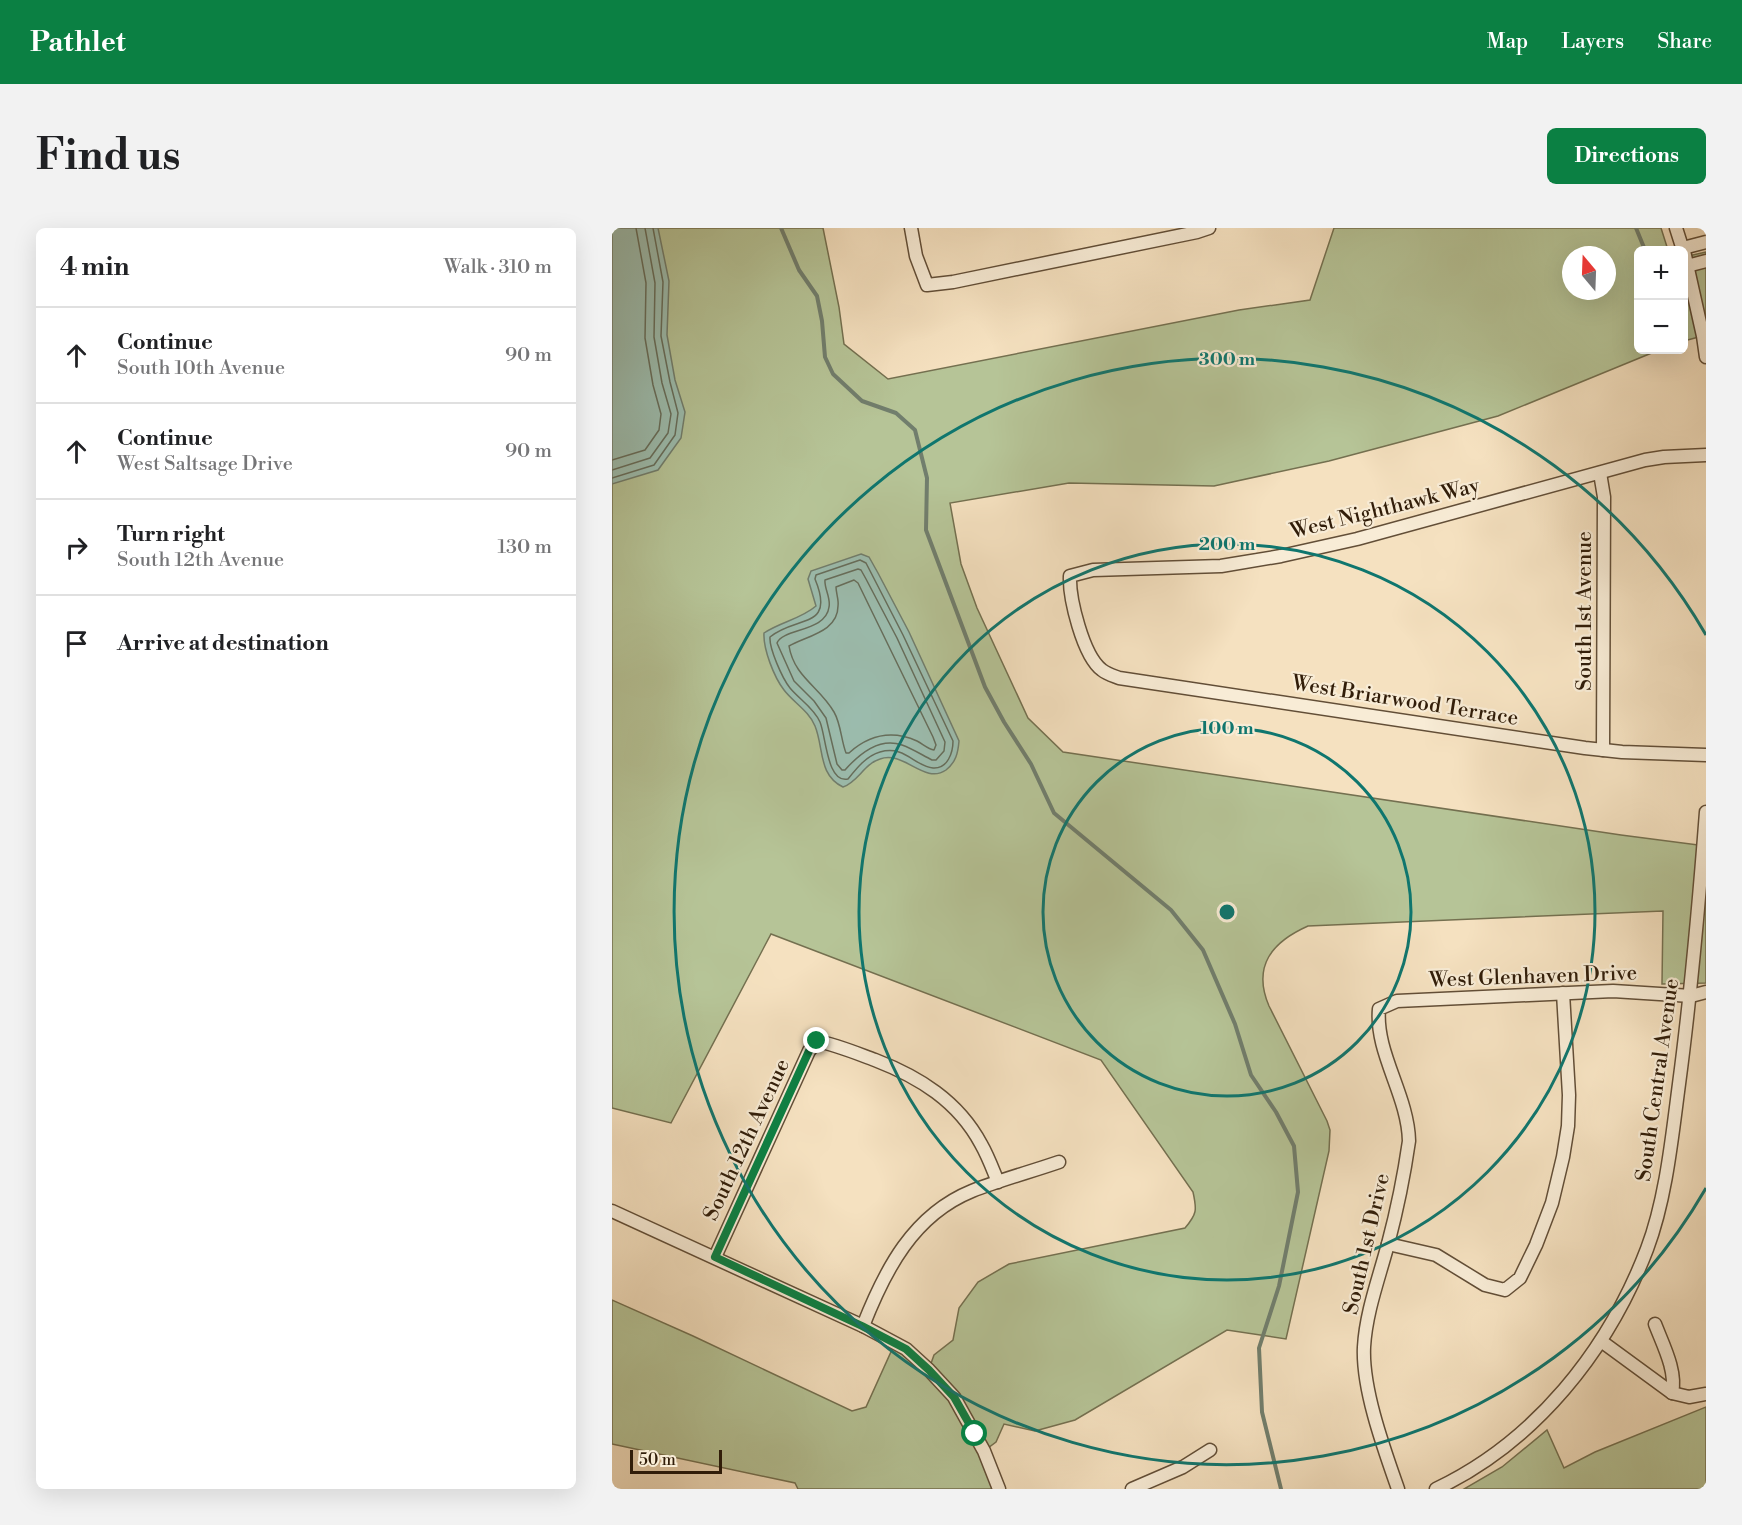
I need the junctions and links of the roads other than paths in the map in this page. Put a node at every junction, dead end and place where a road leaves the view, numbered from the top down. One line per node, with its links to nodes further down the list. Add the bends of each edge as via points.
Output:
1 (911, 228): 2 (street, via 927,285)
2 (1209, 228)
3 (1676, 228): 5 (street)
4 (1706, 242): 6 (street)
5 (1682, 246)
6 (1688, 248)
7 (1706, 261): 8 (street)
8 (1688, 266)
9 (1688, 270): 10 (street)
10 (1706, 357)
11 (1706, 455): 12 (street, West Nighthawk Way, via 1664,457)
12 (1600, 473): 13 (street, West Nighthawk Way, via 1281,556 1221,566 1093,570 1070,576 1070,593 1084,640); 14 (street, South 1st Avenue, via 1604,497)
13 (1101, 670): 14 (street, West Briarwood Terrace, via 1119,678)
14 (1603, 750): 15 (street, West Briarwood Terrace)
15 (1706, 755)
16 (1706, 812): 19 (street, South Central Avenue)
17 (1706, 992): 19 (street)
18 (1563, 993): 19 (street, West Glenhaven Drive, via 1612,991); 21 (street, West Glenhaven Drive, via 1397,1001); 25 (street, via 1568,1126 1552,1203 1520,1278 1505,1290 1485,1285 1436,1255)
19 (1690, 996): 20 (street); 29 (street, South Central Avenue, via 1661,1199 1633,1284)
20 (1706, 1002)
21 (1379, 1009): 25 (street, South 1st Drive, via 1377,1026 1409,1128 1405,1169)
22 (1059, 1162): 23 (street)
23 (998, 1182): 26 (street, South 12th Avenue, via 970,1126 937,1092 898,1069 817,1041); 28 (street, via 970,1192 930,1216 905,1243 885,1275)
24 (612, 1211): 26 (street)
25 (1388, 1244): 35 (street, South 1st Drive, via 1369,1311 1364,1347 1366,1375)
26 (715, 1257): 28 (street)
27 (1655, 1324): 30 (street, via 1670,1363)
28 (862, 1326): 33 (street, via 906,1349 954,1397 984,1451)
29 (1601, 1341): 30 (street); 36 (street, South Central Avenue, via 1558,1398 1510,1444)
30 (1672, 1393): 31 (street, via 1689,1397)
31 (1706, 1394)
32 (1210, 1450): 34 (street, via 1183,1467)
33 (999, 1489)
34 (1132, 1489)
35 (1398, 1489)
36 (1436, 1489)

